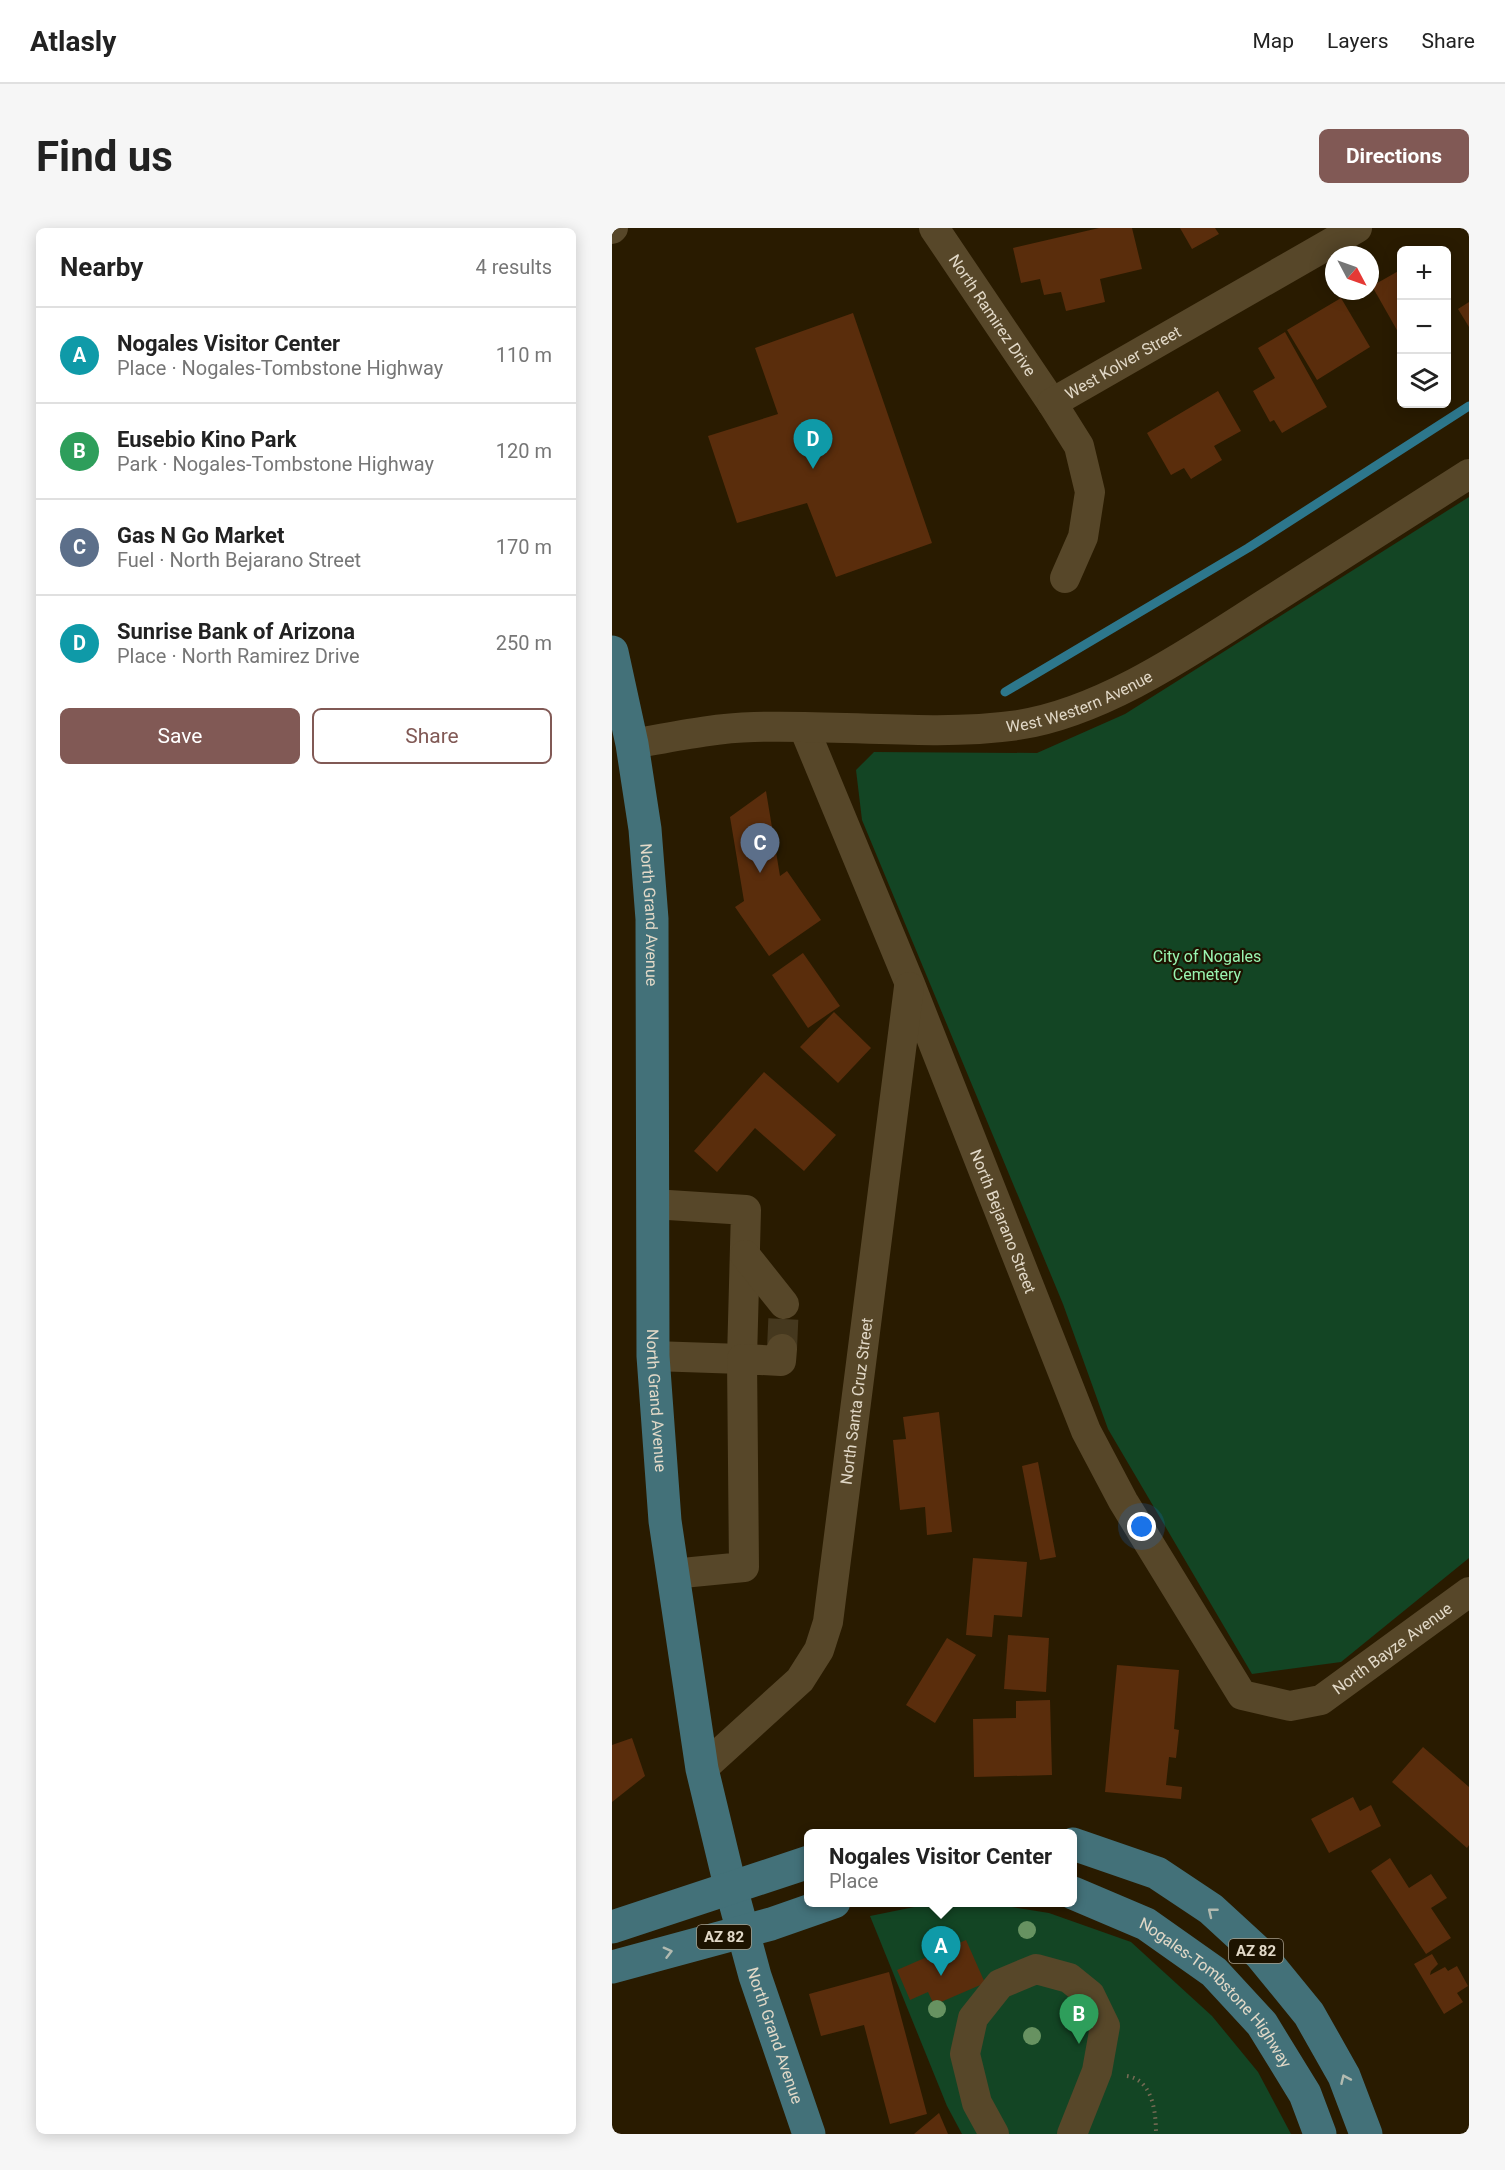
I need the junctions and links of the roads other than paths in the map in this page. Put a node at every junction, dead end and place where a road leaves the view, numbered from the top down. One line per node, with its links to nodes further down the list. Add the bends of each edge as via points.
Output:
1 (933, 228): 3 (street, North Ramirez Drive)
2 (1358, 228): 3 (street, West Kolver Street)
3 (1052, 403): 5 (street, West Kolver Street, via 1079,447 1090,492 1083,537)
4 (1469, 474): 7 (street, West Western Avenue, via 1183,656 1116,692 1063,714 1020,725 971,730)
5 (1065, 578)
6 (612, 652): 8 (main road, North Grand Avenue)
7 (804, 728): 8 (street, West Western Avenue, via 753,726); 9 (street, North Bejarano Street)
8 (632, 744): 10 (main road, North Grand Avenue, via 645,829 652,918)
9 (910, 984): 18 (street, North Bejarano Street, via 1086,1431 1123,1500); 19 (street, North Santa Cruz Street, via 828,1622 819,1650 800,1680)
10 (653, 1204): 11 (street, via 746,1210); 14 (main road, North Grand Avenue)
11 (745, 1255): 12 (street); 15 (street)
12 (784, 1304)
13 (782, 1349): 15 (street, via 781,1361)
14 (653, 1356): 15 (street); 16 (main road, North Grand Avenue)
15 (742, 1359): 16 (street, via 744,1567)
16 (672, 1574): 19 (main road, North Grand Avenue)
17 (1469, 1592): 18 (street, North Bayze Avenue, via 1321,1700 1290,1706)
18 (1242, 1695)
19 (702, 1769): 26 (main road, North Grand Avenue, via 755,1976)
20 (1077, 1845): 30 (main road, AZ 82, one-way to 20, via 1344,2076 1309,2014 1260,1954 1211,1909 1157,1873)
21 (804, 1864): 24 (main road)
22 (1077, 1895): 29 (main road, Nogales-Tombstone Highway / AZ 82, via 1146,1924 1214,1972 1262,2024 1305,2094)
23 (820, 1907): 25 (main road, AZ 82, one-way to 23)
24 (612, 1927)
25 (612, 1967)
26 (809, 2134)
27 (994, 2134): 28 (street, via 977,2103 965,2054 974,2018 1000,1984 1036,1969 1069,1978 1090,1995 1105,2026 1097,2071)
28 (1072, 2134)
29 (1320, 2134)
30 (1366, 2134)

